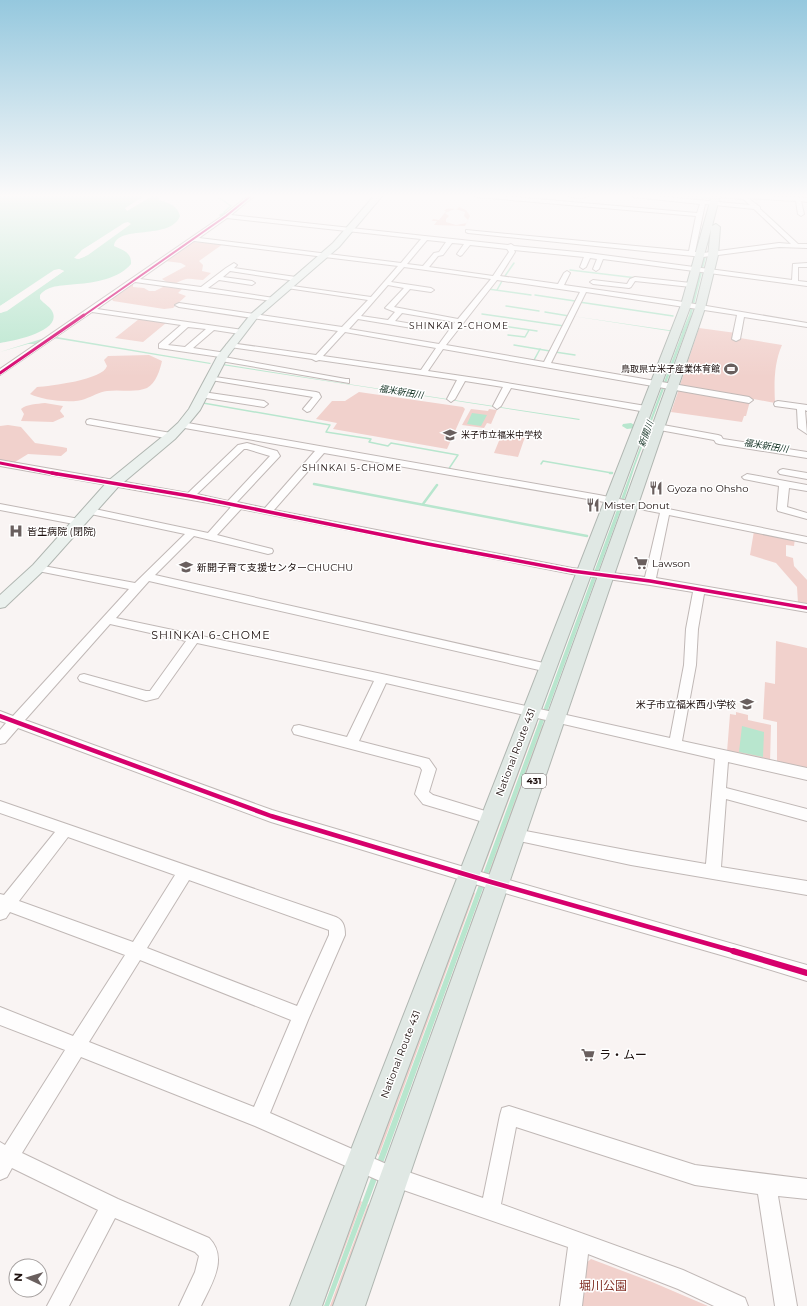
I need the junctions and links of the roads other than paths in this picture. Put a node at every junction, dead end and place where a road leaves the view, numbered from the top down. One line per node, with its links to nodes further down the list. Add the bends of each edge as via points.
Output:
1 (169, 256): 26 (street)
2 (322, 256): 27 (main road)
3 (330, 256): 16 (street)
4 (410, 256): 16 (street)
5 (434, 256): 19 (street)
6 (509, 256): 25 (street)
7 (588, 256): 18 (street)
8 (594, 256): 12 (street)
9 (644, 256): 14 (street)
10 (694, 256): 13 (street)
11 (716, 256): 13 (street)
12 (601, 257): 14 (street); 21 (street)
13 (706, 258): 14 (street); 30 (street); 32 (highway, National Route 431 / 431); 41 (highway, National Route 431 / 431)
14 (642, 261)
15 (236, 263): 20 (street)
16 (402, 265): 19 (street); 29 (street)
17 (807, 265): 30 (street, via 795,265)
18 (583, 267)
19 (425, 268): 25 (street)
20 (228, 269): 24 (street); 27 (street)
21 (596, 269)
22 (567, 273): 34 (street)
23 (258, 277): 28 (street)
24 (217, 278): 28 (street); 35 (street)
25 (495, 278): 34 (street); 48 (street)
26 (134, 280): 35 (street); 43 (street)
27 (291, 282): 39 (main road); 40 (street)
28 (252, 283): 38 (street)
29 (386, 283): 33 (street); 40 (street)
30 (795, 283): 31 (street)
31 (807, 284)
32 (691, 285): 37 (street, via 635,279 630,286 594,280); 41 (highway, National Route 431 / 431)
33 (408, 286): 36 (street); 44 (street, via 389,308)
34 (560, 287): 37 (street)
35 (203, 289): 38 (street)
36 (431, 290)
37 (586, 291): 41 (street); 62 (street)
38 (239, 294): 39 (street)
39 (272, 299): 46 (main road)
40 (372, 299): 47 (street)
41 (693, 306): 45 (street); 68 (highway, National Route 431 / 431); 68 (highway, National Route 431 / 431, via 676,332)
42 (179, 307): 46 (street)
43 (91, 310): 50 (street); 63 (street)
44 (400, 311): 48 (street); 49 (street)
45 (741, 315): 51 (street); 56 (street)
46 (254, 316): 54 (street); 55 (main road)
47 (356, 317): 49 (street); 54 (street)
48 (460, 321): 58 (street)
49 (389, 323): 52 (street)
50 (187, 324): 53 (street); 59 (street, via 162,345)
51 (807, 325)
52 (415, 327)
53 (212, 328): 55 (street); 59 (street)
54 (344, 330): 58 (street); 61 (street)
55 (240, 332): 57 (main road)
56 (736, 339)
57 (230, 345): 60 (main road); 61 (street)
58 (440, 347): 62 (street); 64 (street)
59 (186, 350): 60 (street)
60 (222, 357): 65 (main road); 67 (street)
61 (316, 359): 64 (street)
62 (546, 365): 68 (street)
63 (0, 373)
64 (423, 374): 66 (street)
65 (211, 378): 70 (main road); 77 (street, via 316,395)
66 (462, 379): 69 (street); 71 (street)
67 (346, 381)
68 (664, 385): 72 (street); 79 (highway, National Route 431 / 431)
69 (508, 386): 75 (street); 79 (street)
70 (203, 395): 73 (street); 80 (main road)
71 (451, 399)
72 (749, 400)
73 (264, 404)
74 (778, 404): 76 (street)
75 (496, 406)
76 (804, 408): 81 (street, via 802,428)
77 (307, 410)
78 (90, 422): 82 (street)
79 (649, 422): 84 (street, via 718,440); 93 (highway, National Route 431 / 431)
80 (182, 425): 82 (main road); 83 (street)
81 (807, 431)
82 (171, 436): 89 (main road)
83 (321, 450): 93 (street); 97 (street)
84 (807, 455)
85 (0, 463): 89 (street)
86 (783, 472): 87 (street)
87 (807, 476)
88 (747, 477): 90 (street)
89 (113, 484): 92 (street); 96 (main road)
90 (784, 484): 91 (street); 99 (street, via 782,509)
91 (807, 488)
92 (190, 496): 94 (street); 94 (street, via 241,447 274,452 275,456)
93 (621, 503): 98 (street); 106 (highway, National Route 431 / 431)
94 (234, 505): 97 (street); 102 (street)
95 (0, 507): 100 (street)
96 (90, 511): 100 (main road); 101 (street)
97 (268, 512): 106 (street)
98 (665, 512): 103 (street); 108 (street)
99 (807, 516)
100 (79, 522): 105 (main road)
101 (192, 532): 102 (street); 107 (street)
102 (210, 537): 104 (street)
103 (807, 540)
104 (268, 551)
105 (38, 568): 109 (street); 111 (main road)
106 (595, 574): 108 (street); 115 (highway, National Route 431 / 431); 120 (highway, National Route 431 / 431)
107 (147, 577): 109 (street); 115 (street)
108 (650, 581): 110 (street)
109 (137, 587): 113 (street)
110 (699, 589): 112 (street); 125 (street, via 692,629 690,665)
111 (0, 603)
112 (807, 608)
113 (108, 620): 114 (street); 121 (street)
114 (194, 639): 116 (street, via 154,695 146,696); 117 (street)
115 (548, 668): 118 (highway, National Route 431 / 431)
116 (84, 678)
117 (382, 678): 118 (street); 124 (street)
118 (533, 712): 120 (street); 131 (highway, National Route 431 / 431)
119 (0, 716): 121 (street)
120 (555, 717): 125 (street); 133 (highway, National Route 431 / 431)
121 (16, 722): 123 (street); 136 (street, via 271,816)
122 (299, 730): 124 (street)
123 (0, 739)
124 (351, 743): 131 (street, via 424,763 429,769 422,790 424,797)
125 (675, 744): 126 (street)
126 (722, 755): 127 (street); 128 (street)
127 (807, 774)
128 (719, 792): 130 (street); 134 (street)
129 (0, 807): 132 (street)
130 (807, 815)
131 (490, 818): 136 (highway, National Route 431 / 431)
132 (65, 830): 135 (street); 139 (street)
133 (515, 835): 134 (street); 137 (highway, National Route 431 / 431)
134 (713, 871): 138 (street)
135 (185, 873): 140 (street); 143 (street, via 333,923 337,927 337,935)
136 (471, 876): 137 (street); 147 (highway, National Route 431 / 431)
137 (495, 883): 141 (street); 148 (highway, National Route 431 / 431)
138 (807, 888)
139 (2, 906): 140 (street)
140 (136, 951): 143 (street); 144 (street)
141 (807, 973)
142 (0, 1016): 144 (street)
143 (301, 1016): 145 (street)
144 (78, 1046): 145 (street); 146 (street)
145 (259, 1118): 147 (street)
146 (3, 1159): 151 (street)
147 (362, 1164): 148 (street); 156 (highway, National Route 431 / 431)
148 (392, 1176): 152 (street); 157 (highway, National Route 431 / 431)
149 (766, 1186): 150 (street); 152 (street, via 695,1175 509,1115); 160 (street)
150 (807, 1189)
151 (111, 1206): 154 (street); 155 (street, via 202,1245 207,1251 208,1264)
152 (490, 1210): 153 (street)
153 (579, 1241): 158 (street); 159 (street, via 683,1280)
154 (58, 1306)
155 (190, 1306)
156 (306, 1306)
157 (349, 1306)
158 (571, 1306)
159 (737, 1306)
160 (786, 1306)

